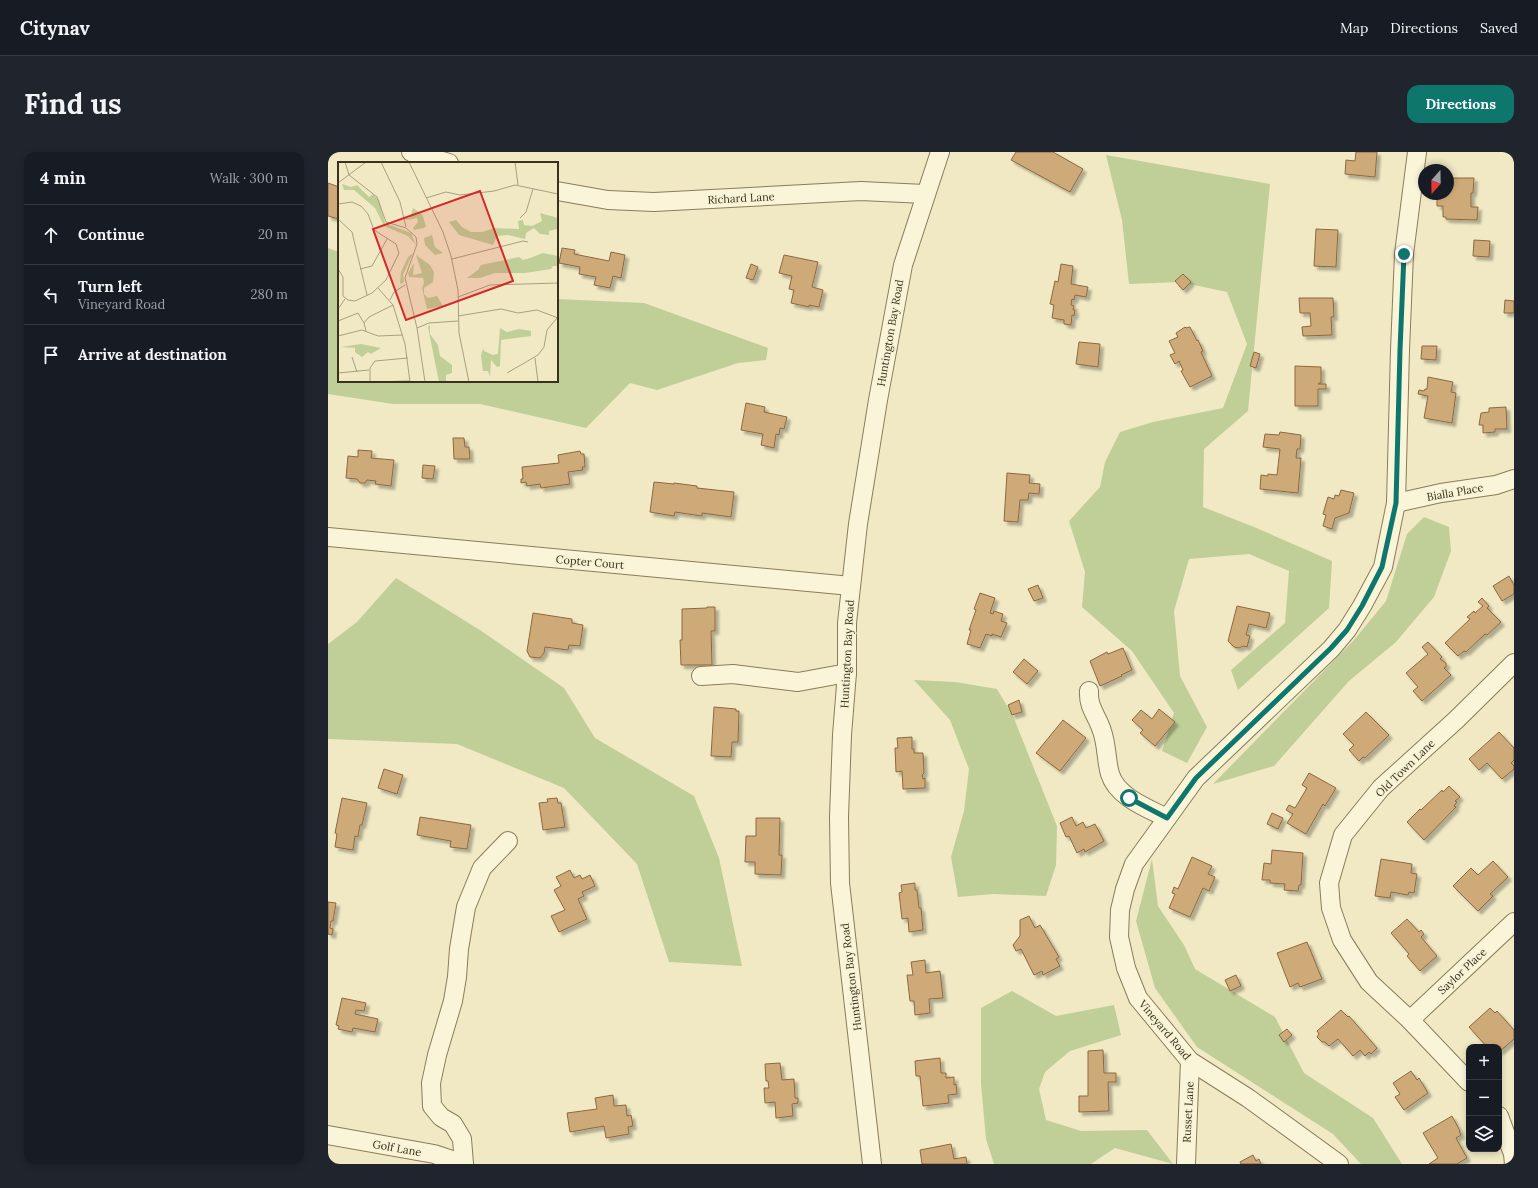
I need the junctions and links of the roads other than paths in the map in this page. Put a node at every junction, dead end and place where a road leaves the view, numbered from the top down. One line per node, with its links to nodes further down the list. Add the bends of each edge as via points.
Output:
1 (411, 152): 4 (street)
2 (940, 152): 6 (street, Huntington Bay Road)
3 (1416, 152): 8 (street, Vineyard Road, via 1404,254)
4 (445, 162)
5 (558, 191): 6 (street, Richard Lane, via 608,200 654,202 861,191)
6 (925, 194): 10 (street, Huntington Bay Road, via 902,265 858,524)
7 (1514, 479): 8 (street, Bialla Place, via 1496,485)
8 (1396, 503): 15 (street, Vineyard Road, via 1382,567 1347,630 1196,778)
9 (328, 537): 10 (street, Copter Court)
10 (851, 586): 12 (street, Huntington Bay Road, via 847,623)
11 (1514, 663): 18 (street, Old Town Lane, via 1381,788 1344,835 1329,883 1331,908 1342,940 1369,982)
12 (847, 672): 13 (street, via 798,682 733,674); 24 (street, Huntington Bay Road, via 839,816 840,884)
13 (701, 676)
14 (1089, 691): 15 (street, via 1088,701 1098,718 1106,741 1110,774 1118,789 1129,798)
15 (1167, 818): 19 (street, Vineyard Road, via 1134,864 1120,910 1119,937 1126,968 1138,998)
16 (508, 842): 23 (street, via 482,868 466,907 453,1001 431,1083 432,1106 441,1117 452,1124 462,1139)
17 (1514, 922): 18 (street, Saylor Place)
18 (1410, 1020): 20 (street, Old Town Lane)
19 (1190, 1061): 25 (street, Russet Lane); 26 (street, Vineyard Road, via 1248,1098)
20 (1467, 1080)
21 (1502, 1124): 27 (street)
22 (328, 1135): 23 (street, Golf Lane, via 434,1154)
23 (464, 1164)
24 (872, 1164)
25 (1186, 1164)
26 (1339, 1164)
27 (1514, 1164)

